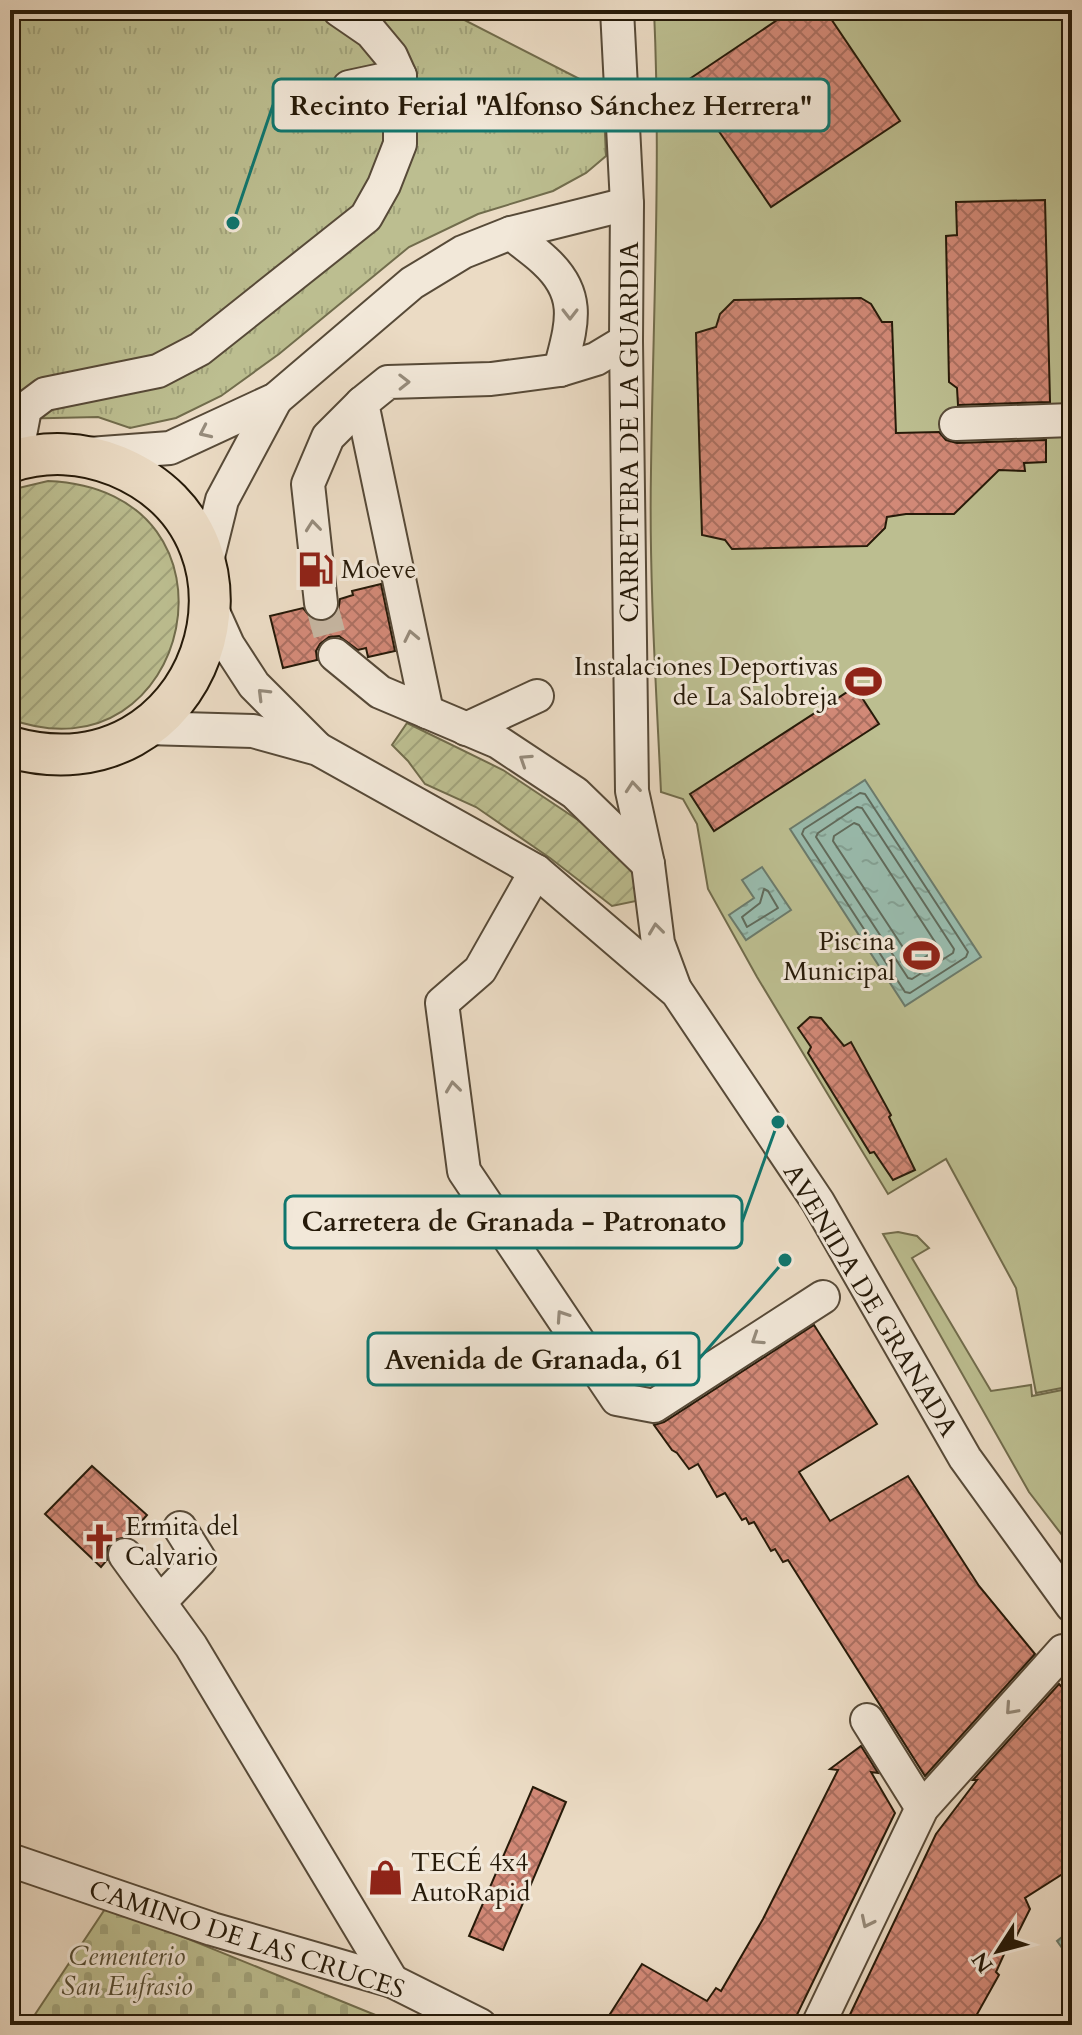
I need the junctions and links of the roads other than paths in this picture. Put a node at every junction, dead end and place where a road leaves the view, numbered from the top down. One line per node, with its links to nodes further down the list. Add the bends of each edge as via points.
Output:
1 (339, 10): 3 (street, via 371,32)
2 (617, 10): 5 (street, CARRETERA DE LA GUARDIA)
3 (400, 76): 4 (street); 14 (street, via 400,144 366,217 200,349 158,371 45,394 25,409)
4 (349, 87)
5 (627, 204): 6 (street); 7 (street, CARRETERA DE LA GUARDIA)
6 (511, 233): 8 (street, one-way to 8, via 546,261 569,289 572,317); 9 (street, via 463,252 412,283)
7 (626, 341): 8 (street, via 596,359); 24 (street, CARRETERA DE LA GUARDIA, one-way to 7, via 632,791)
8 (560, 370): 10 (street, one-way to 8, via 388,382 491,379)
9 (276, 399): 13 (street, one-way to 13, via 170,448); 15 (street, via 222,500)
10 (362, 403): 16 (street, one-way to 10, via 308,484 328,437); 19 (street, one-way to 10)
11 (1072, 420): 12 (street)
12 (956, 424)
13 (78, 455): 14 (main road); 15 (main road, via 127,470 169,501 197,544)
14 (17, 460)
15 (208, 587): 20 (main road, via 208,629 193,674); 23 (street, AVENIDA DE GRANADA, one-way to 15, via 254,685 228,645)
16 (321, 603)
17 (335, 655): 19 (street, via 380,692)
18 (537, 696): 21 (street)
19 (427, 712): 21 (street)
20 (146, 728): 22 (main road, via 113,745 78,754); 23 (street, AVENIDA DE GRANADA, via 253,731)
21 (466, 729): 24 (street, one-way to 21, via 575,793 498,742)
22 (10, 747)
23 (318, 749): 25 (street, AVENIDA DE GRANADA)
24 (648, 864): 26 (street, CARRETERA DE LA GUARDIA, one-way to 24, via 658,943)
25 (536, 871): 26 (street, AVENIDA DE GRANADA); 27 (street, one-way to 25, via 654,1406 617,1399 464,1171 442,1003 480,970)
26 (677, 992): 31 (street, AVENIDA DE GRANADA, via 818,1202 965,1458)
27 (823, 1297)
28 (180, 1528): 30 (street, via 200,1560)
29 (125, 1555): 30 (street)
30 (160, 1602): 36 (street)
31 (1072, 1606)
32 (1063, 1651): 34 (street, one-way to 34)
33 (867, 1720): 34 (street)
34 (922, 1808): 38 (street, one-way to 38)
35 (10, 1860): 36 (street, CAMINO DE LAS CRUCES, via 212,1929)
36 (392, 1981): 37 (street, CAMINO DE LAS CRUCES)
37 (480, 2025)
38 (818, 2025)

